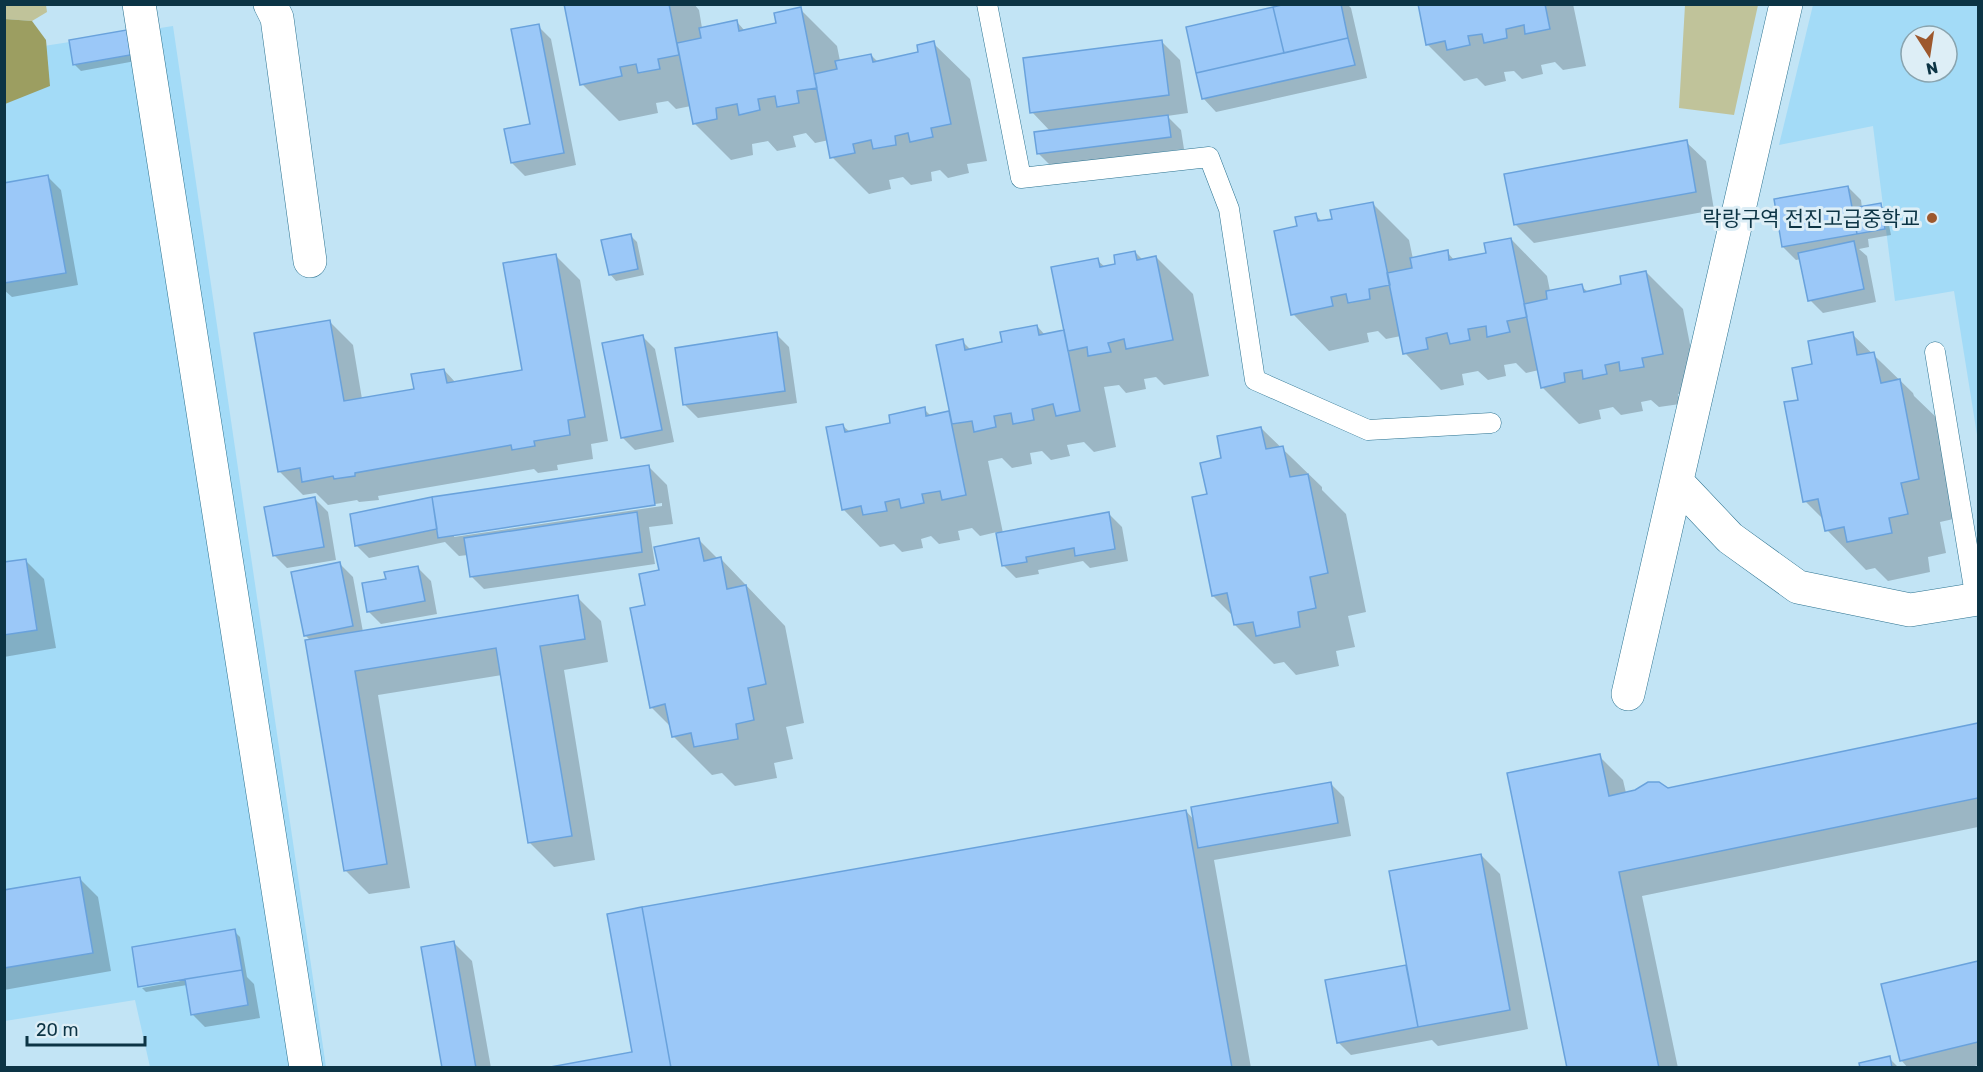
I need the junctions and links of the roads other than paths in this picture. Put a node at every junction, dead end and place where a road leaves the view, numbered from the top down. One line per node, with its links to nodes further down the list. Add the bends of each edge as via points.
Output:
1 (139, 4): 11 (street)
2 (270, 4): 5 (street, via 277,18)
3 (987, 4): 7 (lane, via 1021,178 1209,157 1229,209 1255,380 1368,430)
4 (1786, 4): 8 (street)
5 (310, 261)
6 (1935, 352): 9 (lane)
7 (1491, 423)
8 (1677, 482): 9 (street, via 1730,538 1798,587 1910,610); 10 (street)
9 (1977, 599)
10 (1628, 694)
11 (306, 1068)

